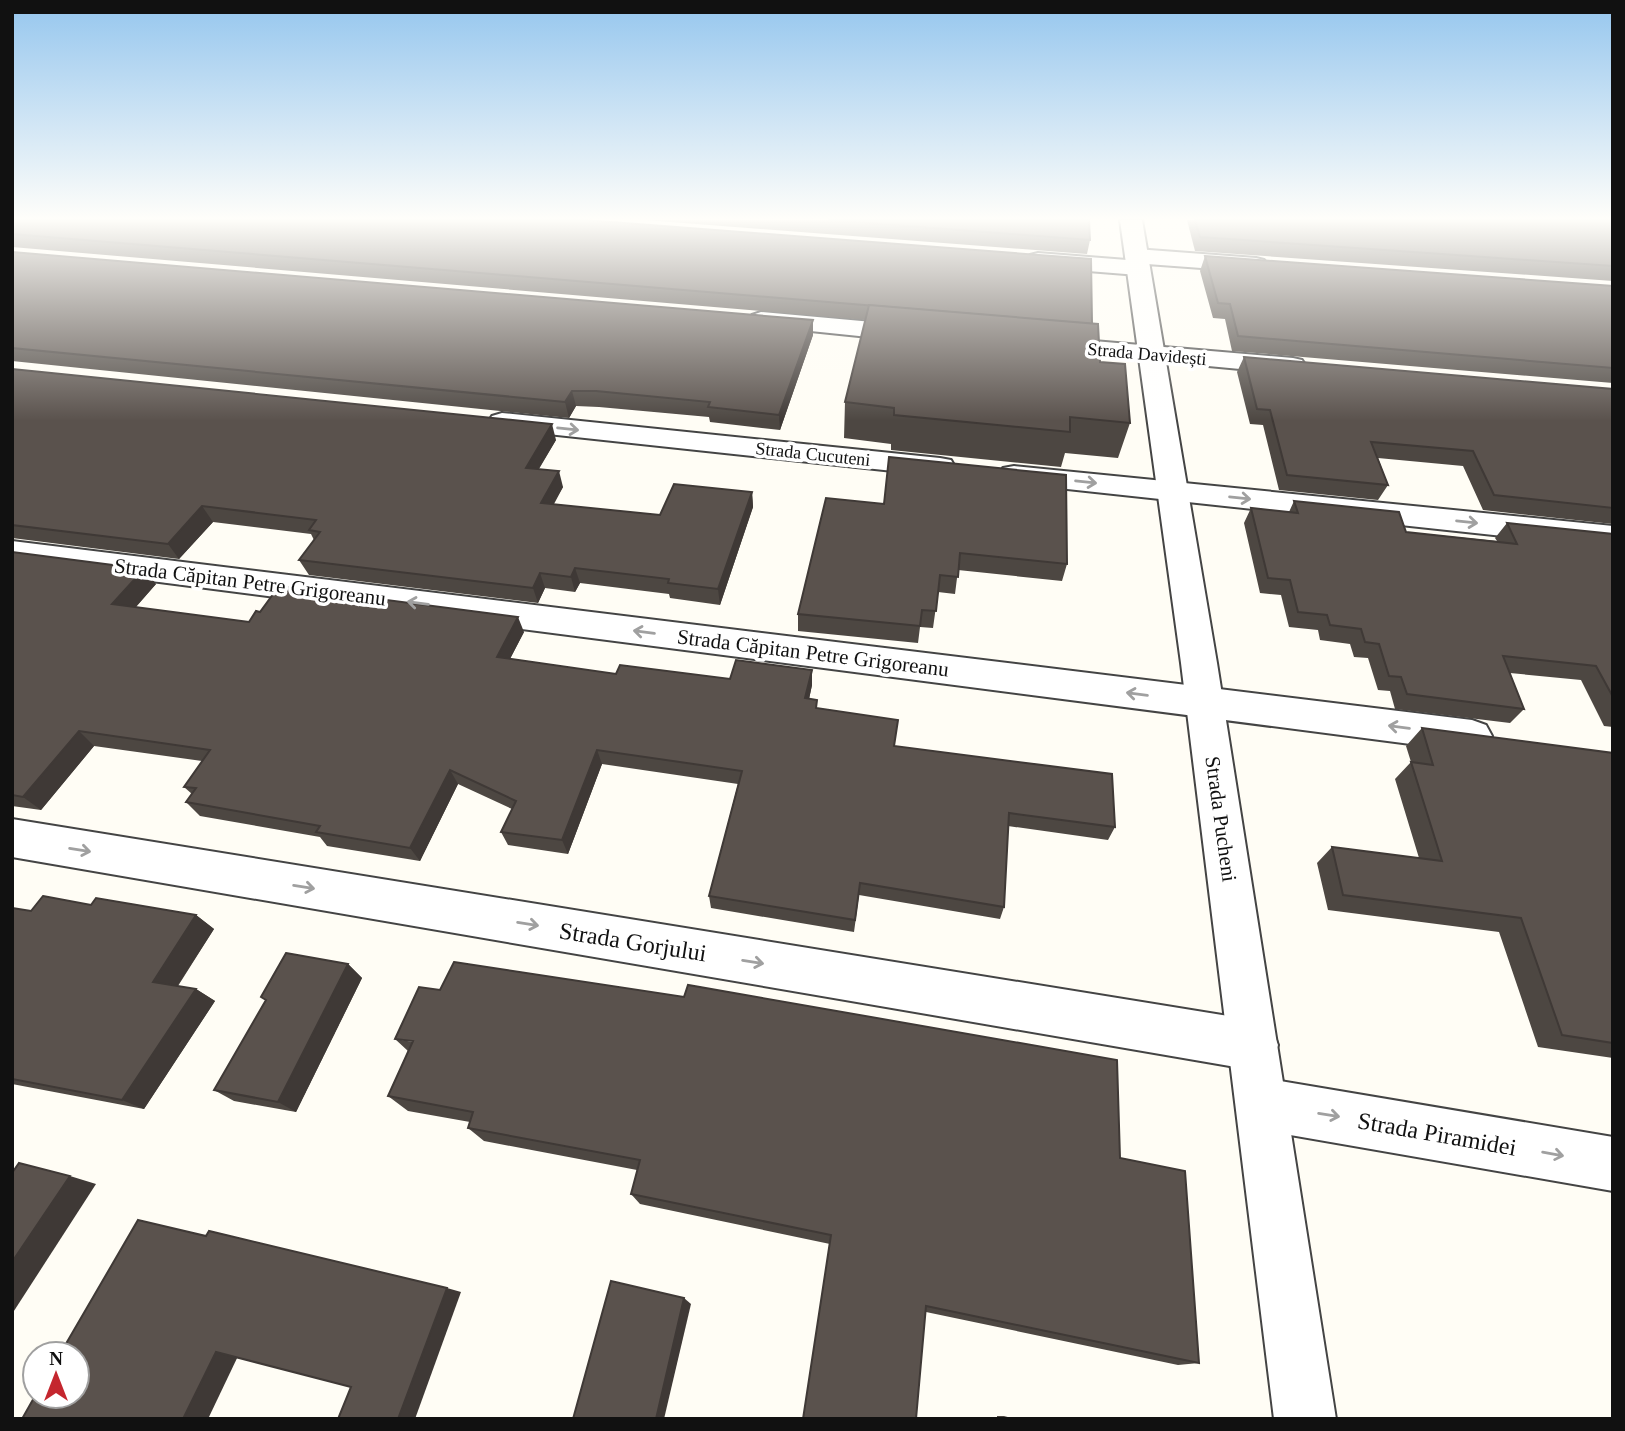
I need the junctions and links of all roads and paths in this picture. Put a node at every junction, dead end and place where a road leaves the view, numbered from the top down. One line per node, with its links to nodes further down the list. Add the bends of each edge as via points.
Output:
1 (1141, 287): 5 (street, Strada Pucheni)
2 (744, 319): 3 (street)
3 (940, 336)
4 (1023, 343): 5 (street, Strada Davidești)
5 (1152, 354): 6 (street, Strada Davidești); 8 (street, Strada Pucheni)
6 (1318, 368)
7 (471, 419): 8 (street, Strada Cucuteni, one-way to 8)
8 (1172, 491): 9 (street, Strada Cucuteni, one-way to 9); 11 (street, Strada Pucheni)
9 (1613, 537)
10 (12, 552): 11 (street, Strada Căpitan Petre Grigoreanu, one-way to 10)
11 (1205, 702): 12 (street, Strada Căpitan Petre Grigoreanu, one-way to 11); 14 (street, Strada Pucheni)
12 (1505, 740)
13 (12, 838): 14 (street, Strada Gorjului, one-way to 14)
14 (1254, 1045): 15 (street, Strada Pucheni)
15 (1262, 1104): 16 (street, Strada Piramidei, one-way to 16); 17 (street, Strada Pucheni)
16 (1613, 1164)
17 (1305, 1419)

